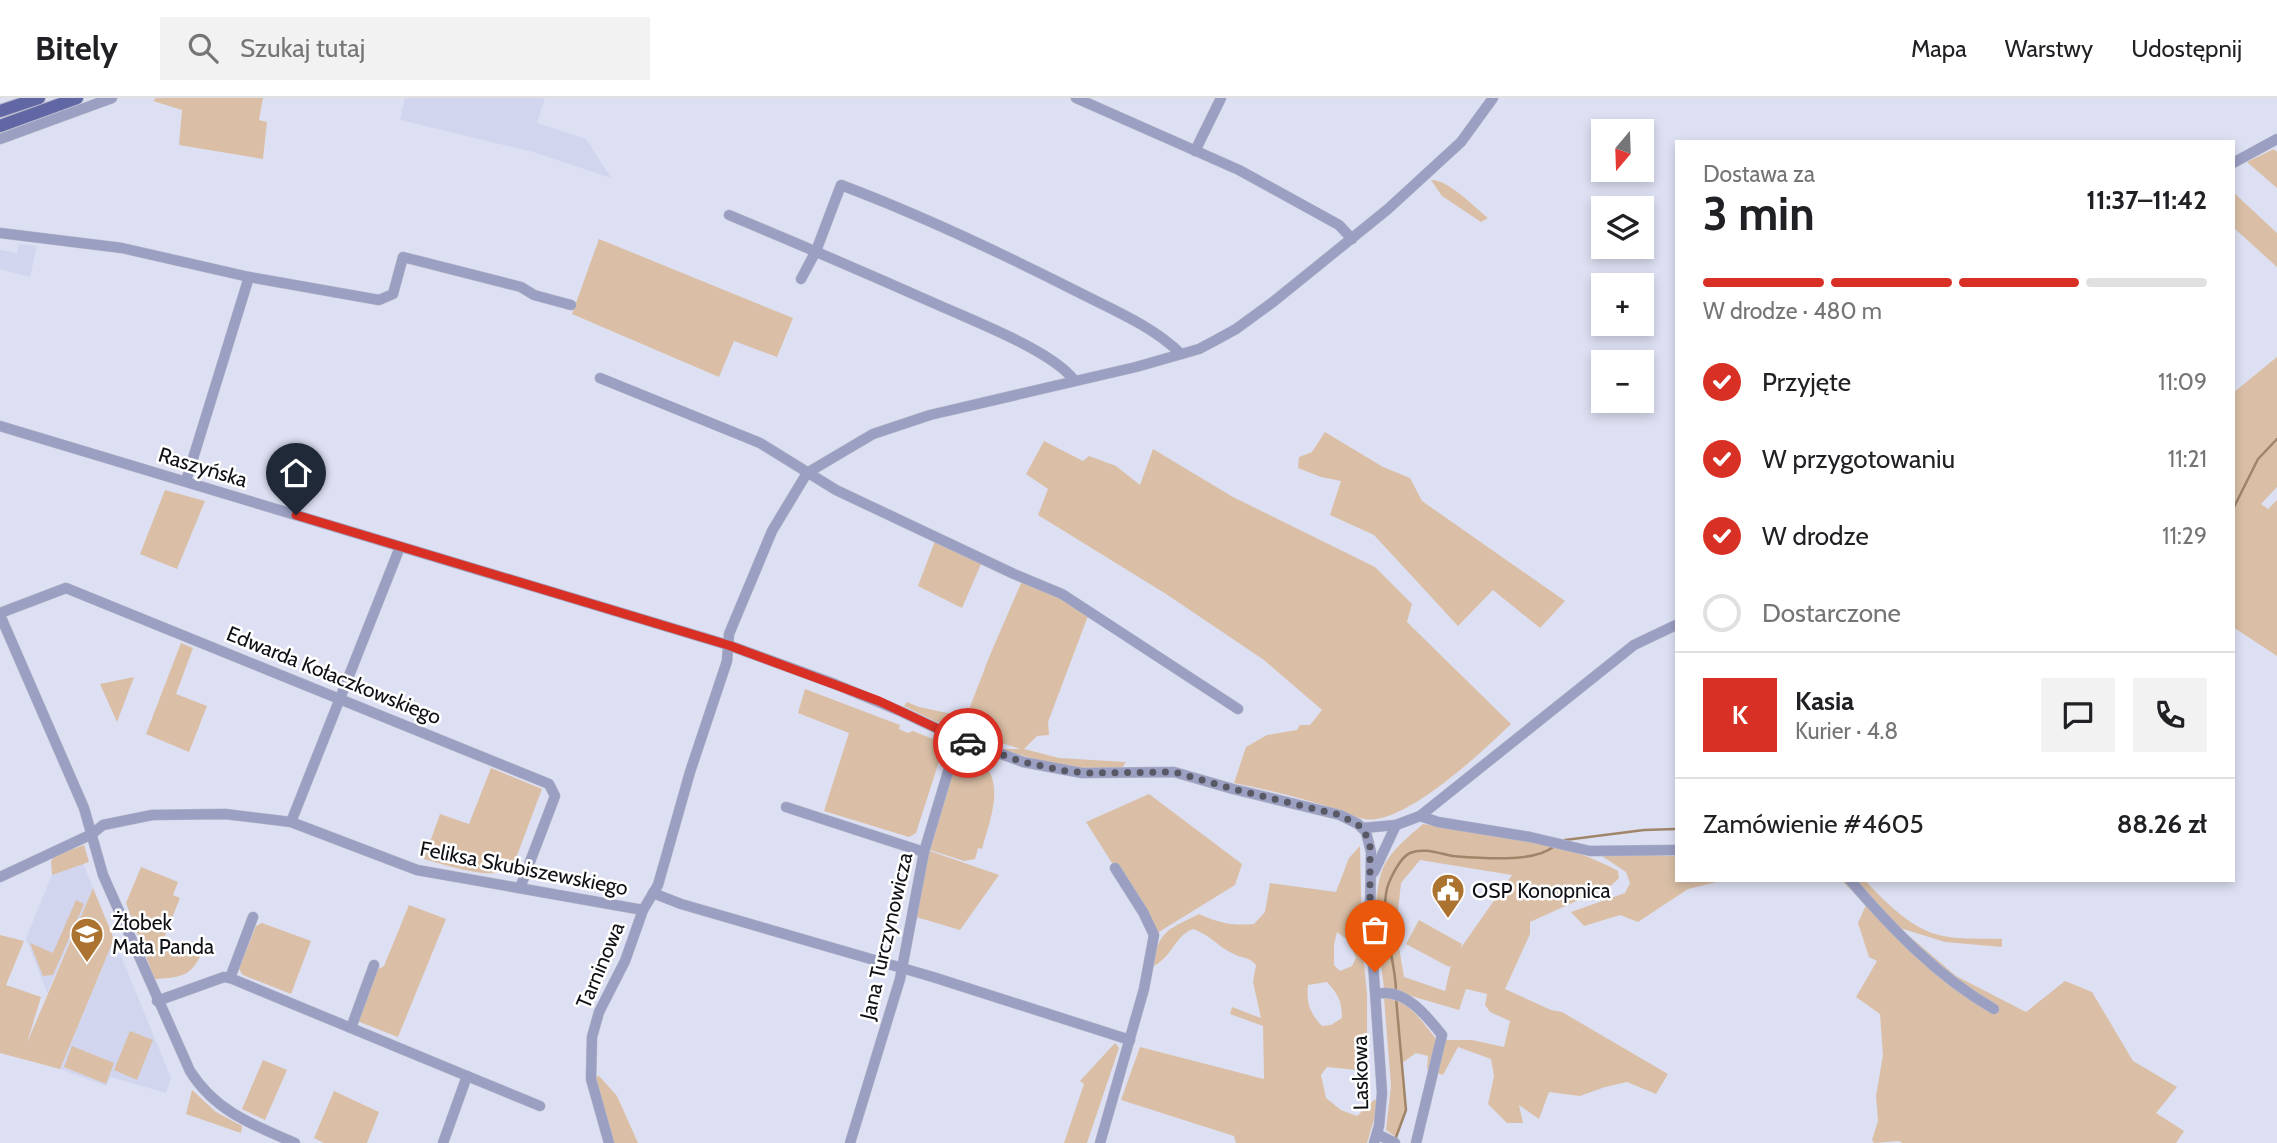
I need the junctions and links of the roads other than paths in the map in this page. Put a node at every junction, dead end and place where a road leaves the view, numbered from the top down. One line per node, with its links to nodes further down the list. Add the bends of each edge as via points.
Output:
1 (38, 98): 7 (main road)
2 (77, 98): 8 (main road)
3 (112, 98): 9 (street)
4 (1076, 98): 11 (street)
5 (1221, 98): 11 (street)
6 (1493, 98): 15 (street, via 1461,142)
7 (0, 111)
8 (0, 125)
9 (0, 139)
10 (2277, 139): 12 (street)
11 (1195, 151): 15 (street, via 1339,225)
12 (2235, 162)
13 (729, 215): 16 (street)
14 (0, 233): 17 (street, via 122,248)
15 (1352, 239): 20 (street, via 1236,329)
16 (816, 251): 18 (street); 20 (street, via 841,185 1049,277 1170,342); 22 (street, via 991,328)
17 (249, 277): 19 (street, via 379,300 393,294 403,257 521,287); 25 (street)
18 (802, 279)
19 (571, 305)
20 (1181, 354): 22 (street)
21 (600, 378): 24 (street, via 760,443)
22 (1074, 380): 24 (street, via 885,430)
23 (0, 426): 25 (street, Raszyńska)
24 (807, 473): 29 (street, Tarninowa, via 767,541); 31 (street, via 1062,594)
25 (186, 481): 26 (street, Raszyńska)
26 (400, 547): 29 (street, Raszyńska); 30 (street)
27 (0, 614): 30 (street, Edwarda Kołaczkowskiego, via 66,588); 38 (street)
28 (1675, 625): 34 (street, via 1634,645)
29 (728, 645): 32 (street, Raszyńska, via 879,701); 46 (street, Tarninowa, via 727,661)
30 (341, 698): 35 (street); 45 (street, Edwarda Kołaczkowskiego, via 549,784 555,796)
31 (1238, 709)
32 (955, 737): 37 (street, Raszyńska, via 1023,762 1066,771 1174,772 1340,815); 40 (street, Jana Turczynowicza)
33 (786, 807): 40 (street)
34 (1420, 816): 36 (street); 39 (street, via 1590,851)
35 (292, 822): 38 (street, Feliksa Skubiszewskiego, via 225,814 152,815 103,825); 45 (street, Feliksa Skubiszewskiego, via 417,870)
36 (1396, 825): 37 (street); 43 (street, Laskowa)
37 (1363, 828): 43 (street, Laskowa, via 1370,845)
38 (92, 834): 42 (street, Feliksa Skubiszewskiego); 53 (street, via 103,875)
39 (1675, 850)
40 (924, 852): 50 (street, Jana Turczynowicza)
41 (1115, 868): 56 (street, via 1154,935)
42 (0, 877)
43 (1372, 877): 52 (street, Laskowa, via 1370,919)
44 (1852, 882): 54 (street, via 1889,926 1961,990)
45 (520, 888): 47 (street, Feliksa Skubiszewskiego)
46 (653, 893): 47 (street, Tarninowa); 50 (street, Feliksa Skubiszewskiego)
47 (643, 910): 65 (street, Tarninowa, via 592,1037 591,1079)
48 (253, 917): 51 (street)
49 (374, 965): 55 (street)
50 (903, 968): 56 (street, Feliksa Skubiszewskiego); 66 (street, Jana Turczynowicza)
51 (230, 978): 53 (street); 55 (street)
52 (1377, 994): 60 (street, Laskowa, via 1382,1093); 68 (street, via 1401,996 1442,1035)
53 (157, 1001): 59 (street, via 200,1087 232,1114)
54 (1994, 1009)
55 (351, 1028): 57 (street)
56 (1130, 1040): 67 (street)
57 (467, 1076): 58 (street); 64 (street)
58 (540, 1106)
59 (268, 1131): 62 (street); 63 (street)
60 (1375, 1138): 61 (street)
61 (1392, 1141)
62 (262, 1143)
63 (295, 1143)
64 (443, 1143)
65 (609, 1143)
66 (850, 1143)
67 (1100, 1143)
68 (1416, 1143)

